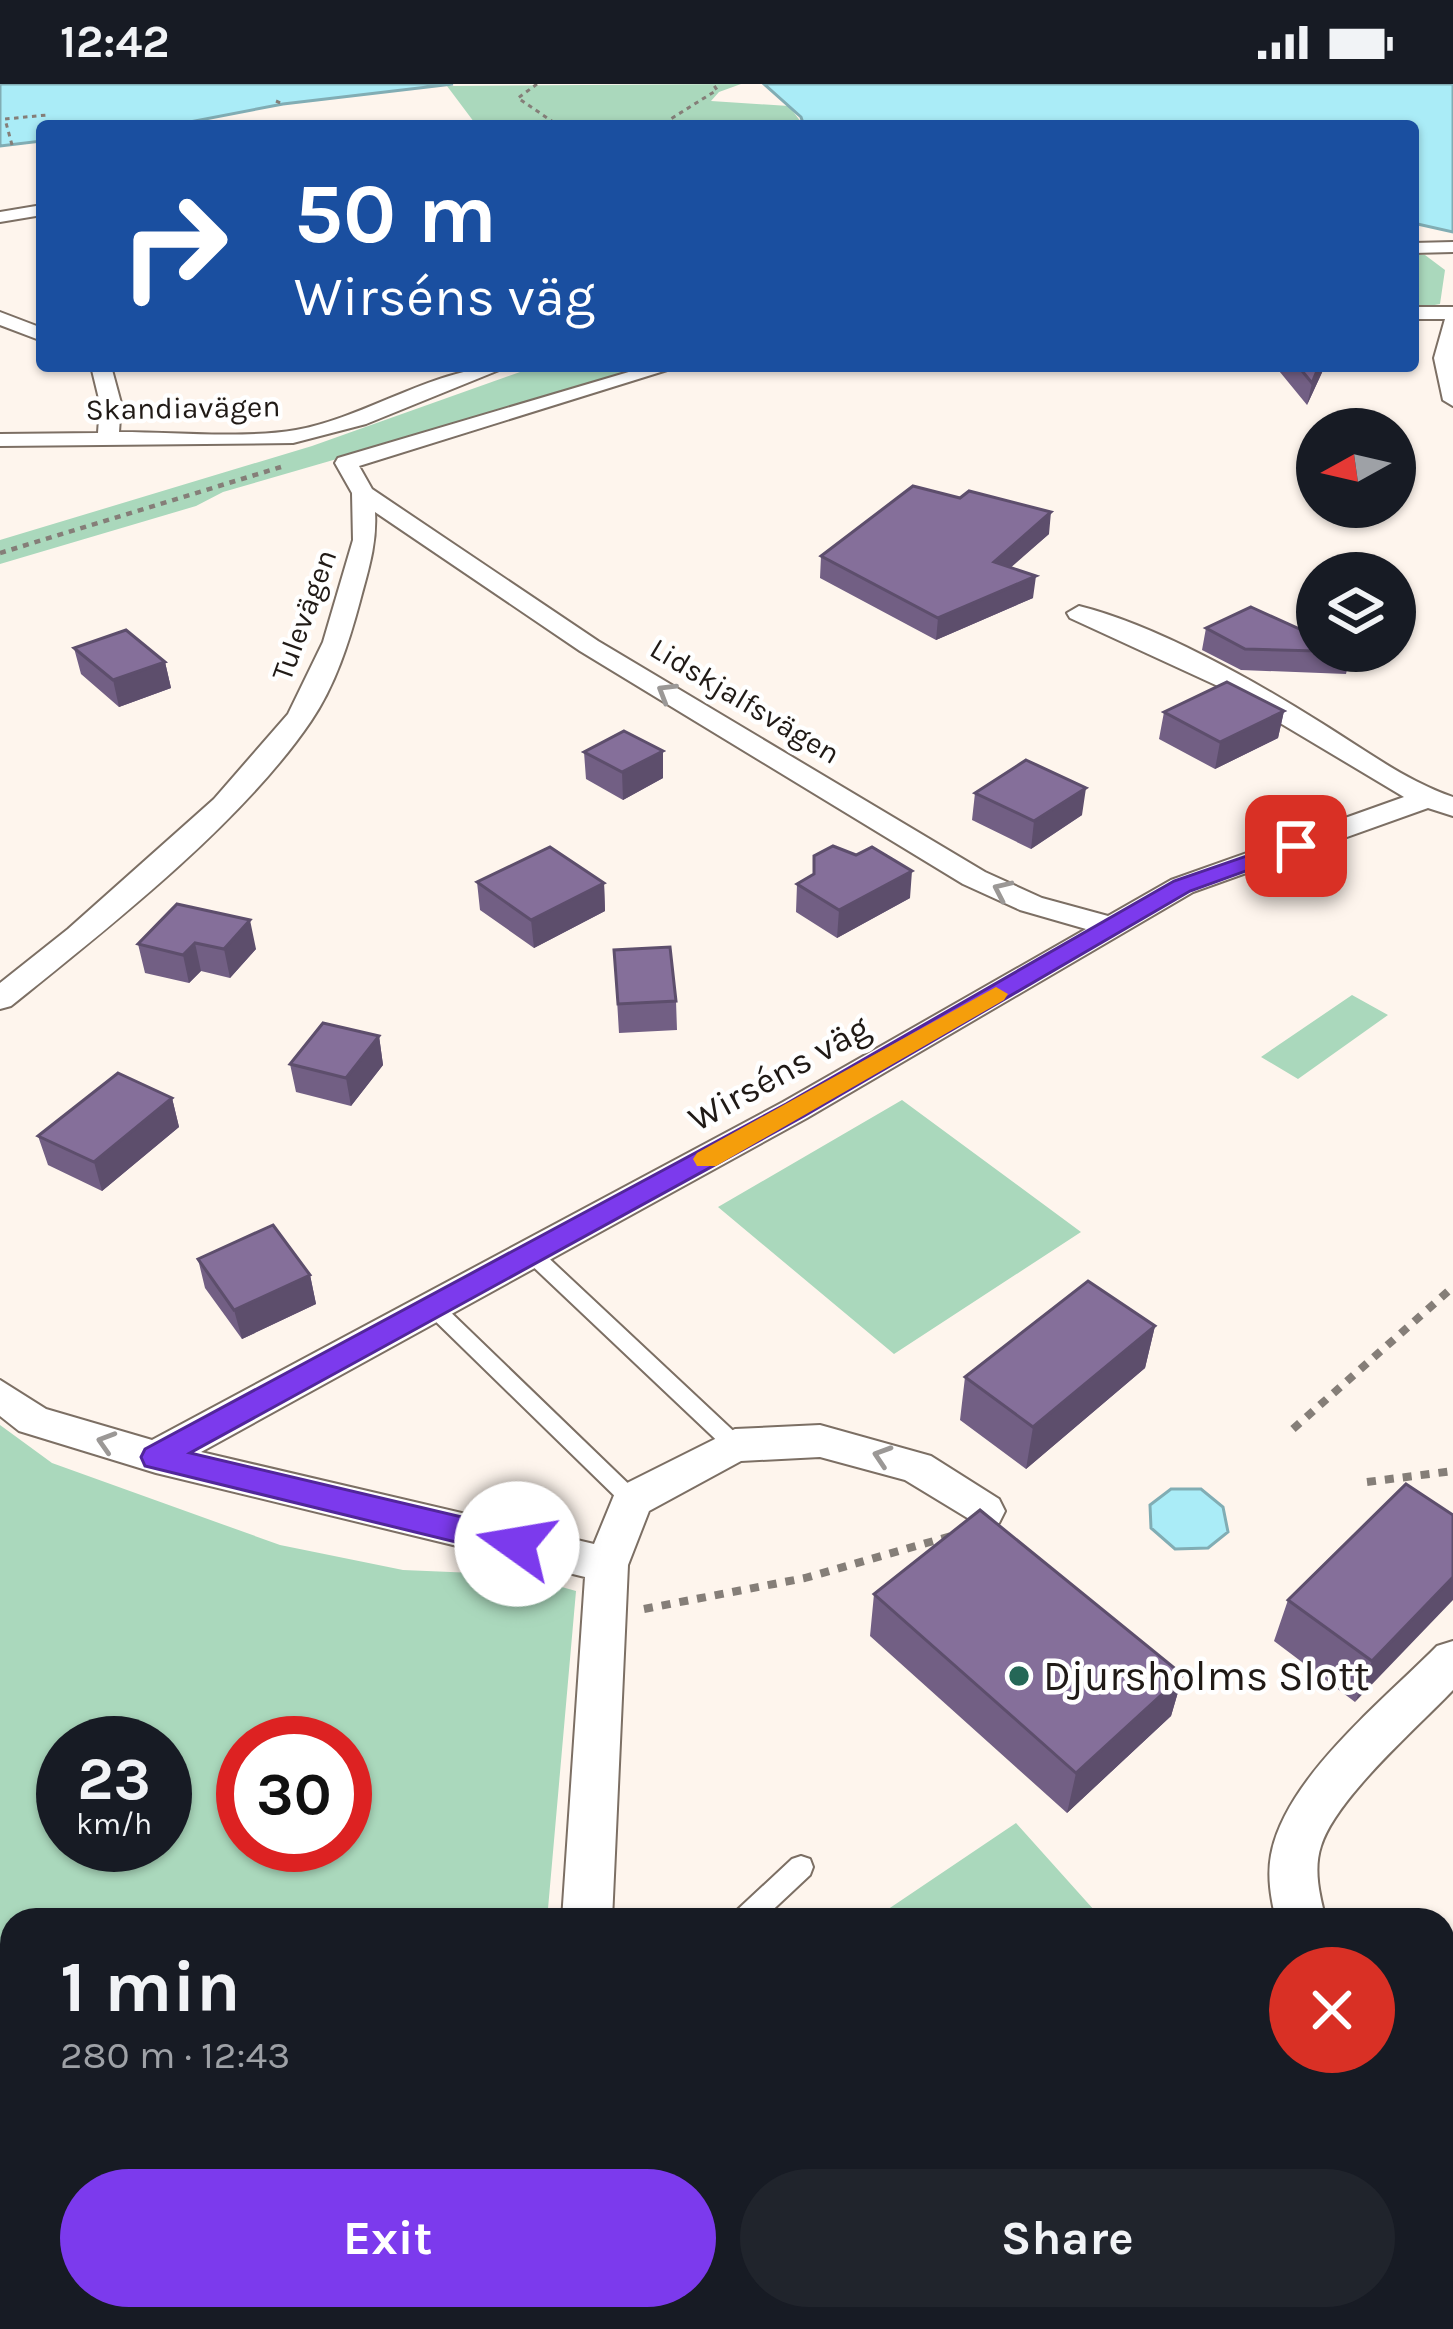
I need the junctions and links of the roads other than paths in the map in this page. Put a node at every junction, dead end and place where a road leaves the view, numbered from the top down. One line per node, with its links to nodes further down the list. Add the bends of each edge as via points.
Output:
1 (36, 210): 2 (street)
2 (0, 217)
3 (1419, 249): 4 (street)
4 (1452, 253)
5 (1419, 314): 6 (street)
6 (1453, 317): 9 (street, via 1444,358)
7 (0, 318): 8 (street)
8 (36, 333)
9 (1450, 371): 13 (street)
10 (104, 372): 15 (street)
11 (483, 372): 15 (street, Skandiavägen, via 320,432 251,441)
12 (650, 372): 16 (street, Tulevägen, via 346,464)
13 (1453, 400)
14 (0, 440): 15 (street, Skandiavägen)
15 (106, 440)
16 (364, 493): 19 (street, Lidskjalfsvägen, one-way to 16, via 974,878 589,646); 20 (street, Tulevägen, via 365,540 347,609 301,716 224,805)
17 (1079, 614): 18 (street, via 1253,693)
18 (1440, 803): 19 (street, Wirséns väg, via 1182,886)
19 (1113, 927): 21 (street, Wirséns väg)
20 (0, 999)
21 (533, 1255): 22 (street, Wirséns väg); 24 (lane)
22 (434, 1308): 25 (street, Wirséns väg); 26 (lane)
23 (0, 1395): 25 (street, one-way to 23, via 33,1420)
24 (735, 1445): 26 (street); 27 (street, one-way to 24, via 917,1467 820,1442)
25 (156, 1457): 28 (street)
26 (632, 1500): 28 (street)
27 (969, 1523)
28 (608, 1565): 31 (street)
29 (1453, 1660): 33 (street, via 1328,1793 1297,1845)
30 (801, 1867): 32 (lane)
31 (588, 1908)
32 (757, 1908)
33 (1298, 1908)

